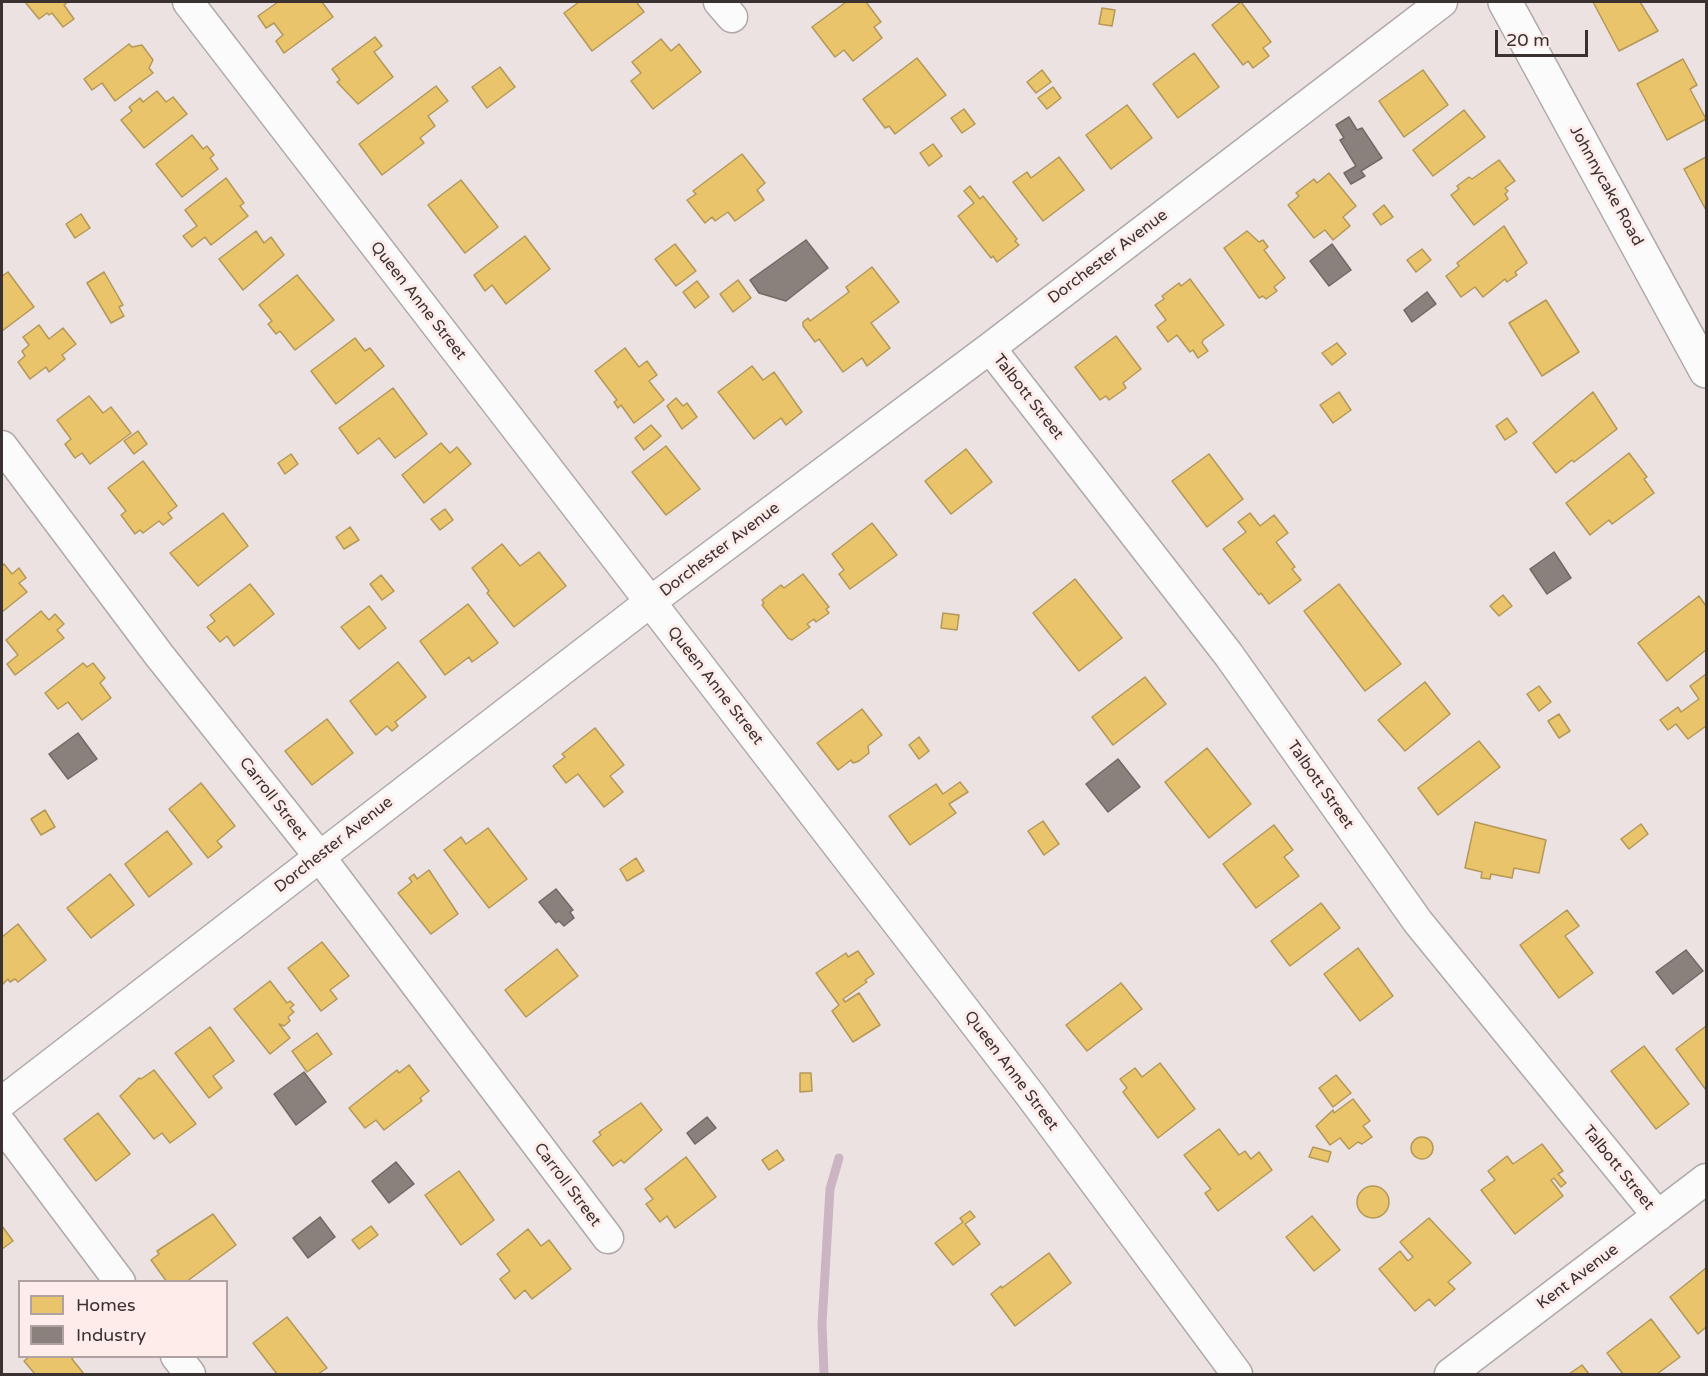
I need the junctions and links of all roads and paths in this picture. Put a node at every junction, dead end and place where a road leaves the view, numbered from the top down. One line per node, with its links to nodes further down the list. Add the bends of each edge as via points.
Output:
1 (188, 2): 7 (street, Queen Anne Street)
2 (1442, 2): 4 (street, Dorchester Avenue)
3 (1505, 2): 5 (main road, Johnnycake Road)
4 (990, 348): 7 (street, Dorchester Avenue); 12 (street, Talbott Street, via 1228,654 1418,922)
5 (1707, 371)
6 (2, 446): 8 (street, Carroll Street, via 159,655)
7 (650, 602): 8 (street, Dorchester Avenue); 17 (street, Queen Anne Street, via 1031,1096)
8 (319, 856): 9 (street, Dorchester Avenue); 13 (street, Carroll Street)
9 (2, 1102)
10 (2, 1125): 14 (street)
11 (1707, 1179): 12 (street, Kent Avenue)
12 (1658, 1216): 18 (street, Kent Avenue)
13 (608, 1238)
14 (119, 1280)
15 (178, 1358): 16 (street)
16 (190, 1374)
17 (1237, 1374)
18 (1450, 1374)

